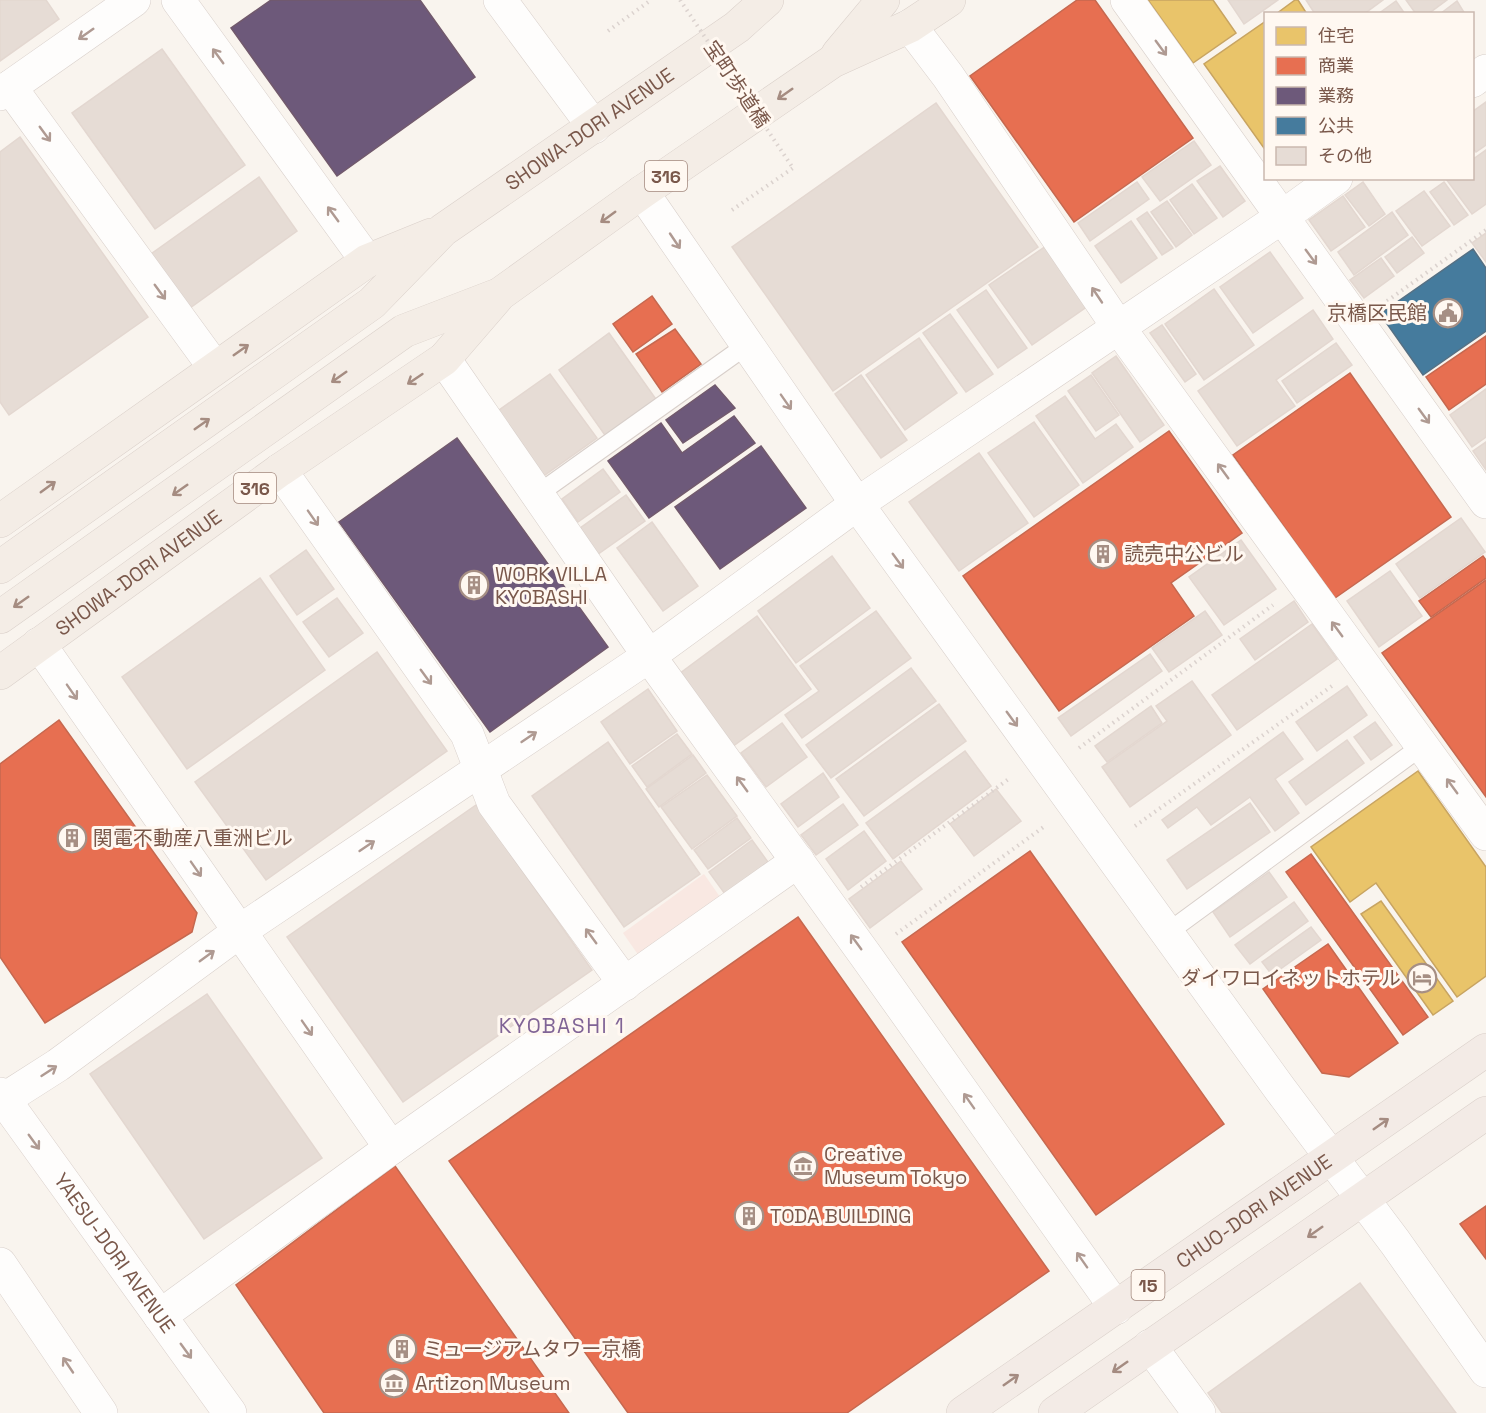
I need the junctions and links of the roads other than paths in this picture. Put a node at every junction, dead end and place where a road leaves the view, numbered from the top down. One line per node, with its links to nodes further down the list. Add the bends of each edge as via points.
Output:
1 (134, 0): 14 (street, one-way to 14)
2 (178, 0): 20 (street, one-way to 2)
3 (500, 0): 15 (street)
4 (767, 0): 10 (main road, SHOWA-DORI AVENUE)
5 (792, 0): 10 (main road, SHOWA-DORI AVENUE)
6 (883, 0): 11 (main road, SHOWA-DORI AVENUE / 316)
7 (949, 0): 9 (main road, SHOWA-DORI AVENUE / 316)
8 (1126, 0): 18 (street, one-way to 18)
9 (910, 26): 11 (main road, SHOWA-DORI AVENUE / 316); 22 (street, one-way to 9)
10 (737, 27): 15 (main road, SHOWA-DORI AVENUE)
11 (833, 61): 17 (main road, SHOWA-DORI AVENUE / 316, one-way to 17)
12 (1486, 71): 13 (street)
13 (1474, 80)
14 (5, 91): 25 (street, one-way to 25)
15 (594, 127): 19 (main road, SHOWA-DORI AVENUE)
16 (1333, 180): 18 (street)
17 (642, 192): 21 (main road, SHOWA-DORI AVENUE / 316, one-way to 21); 23 (street, one-way to 23)
18 (1282, 218): 22 (street); 28 (street, one-way to 28)
19 (443, 230): 20 (main road, SHOWA-DORI AVENUE); 31 (main road, SHOWA-DORI AVENUE, one-way to 19, via 372,303)
20 (367, 261): 25 (main road, SHOWA-DORI AVENUE, one-way to 20)
21 (500, 294): 24 (main road, SHOWA-DORI AVENUE / 316); 32 (main road, SHOWA-DORI AVENUE / 316, one-way to 32, via 404,331)
22 (1119, 328): 29 (street); 36 (street, one-way to 22)
23 (747, 345): 27 (lane); 29 (street, one-way to 29)
24 (444, 359): 26 (main road, SHOWA-DORI AVENUE / 316, one-way to 26); 27 (street)
25 (215, 368): 30 (main road, SHOWA-DORI AVENUE, one-way to 25)
26 (280, 470): 33 (main road, SHOWA-DORI AVENUE / 316); 37 (street, one-way to 37, via 466,734)
27 (538, 494): 34 (street)
28 (1486, 502)
29 (857, 504): 34 (street); 41 (street, one-way to 41)
30 (0, 521)
31 (0, 567)
32 (0, 617)
33 (39, 644): 35 (main road, SHOWA-DORI AVENUE / 316); 40 (street, one-way to 40)
34 (649, 656): 37 (street, one-way to 34); 39 (street, one-way to 34)
35 (0, 673)
36 (1422, 746): 38 (street, one-way to 36); 41 (lane)
37 (482, 769): 40 (street, one-way to 37); 42 (street, one-way to 37, via 494,804)
38 (1486, 834)
39 (798, 861): 42 (street); 50 (street, one-way to 39)
40 (240, 931): 44 (street, one-way to 40, via 58,1065); 46 (street, one-way to 46)
41 (1167, 933): 47 (street)
42 (625, 984): 46 (street)
43 (1486, 1050): 47 (highway, CHUO-DORI AVENUE / 15, one-way to 43)
44 (1, 1099): 51 (street, YAESU-DORI AVENUE, one-way to 51)
45 (1486, 1113): 48 (highway)
46 (391, 1148): 51 (street)
47 (1333, 1157): 48 (street); 50 (highway, CHUO-DORI AVENUE / 15)
48 (1363, 1199): 52 (highway, one-way to 52); 53 (street)
49 (0, 1264): 54 (street, one-way to 49)
50 (1116, 1308): 56 (highway, CHUO-DORI AVENUE / 15, one-way to 50)
51 (160, 1316): 55 (street, YAESU-DORI AVENUE, one-way to 55)
52 (1150, 1346): 57 (highway, one-way to 57); 58 (street)
53 (1486, 1371)
54 (101, 1413)
55 (230, 1413)
56 (963, 1413)
57 (1055, 1413)
58 (1199, 1413)

